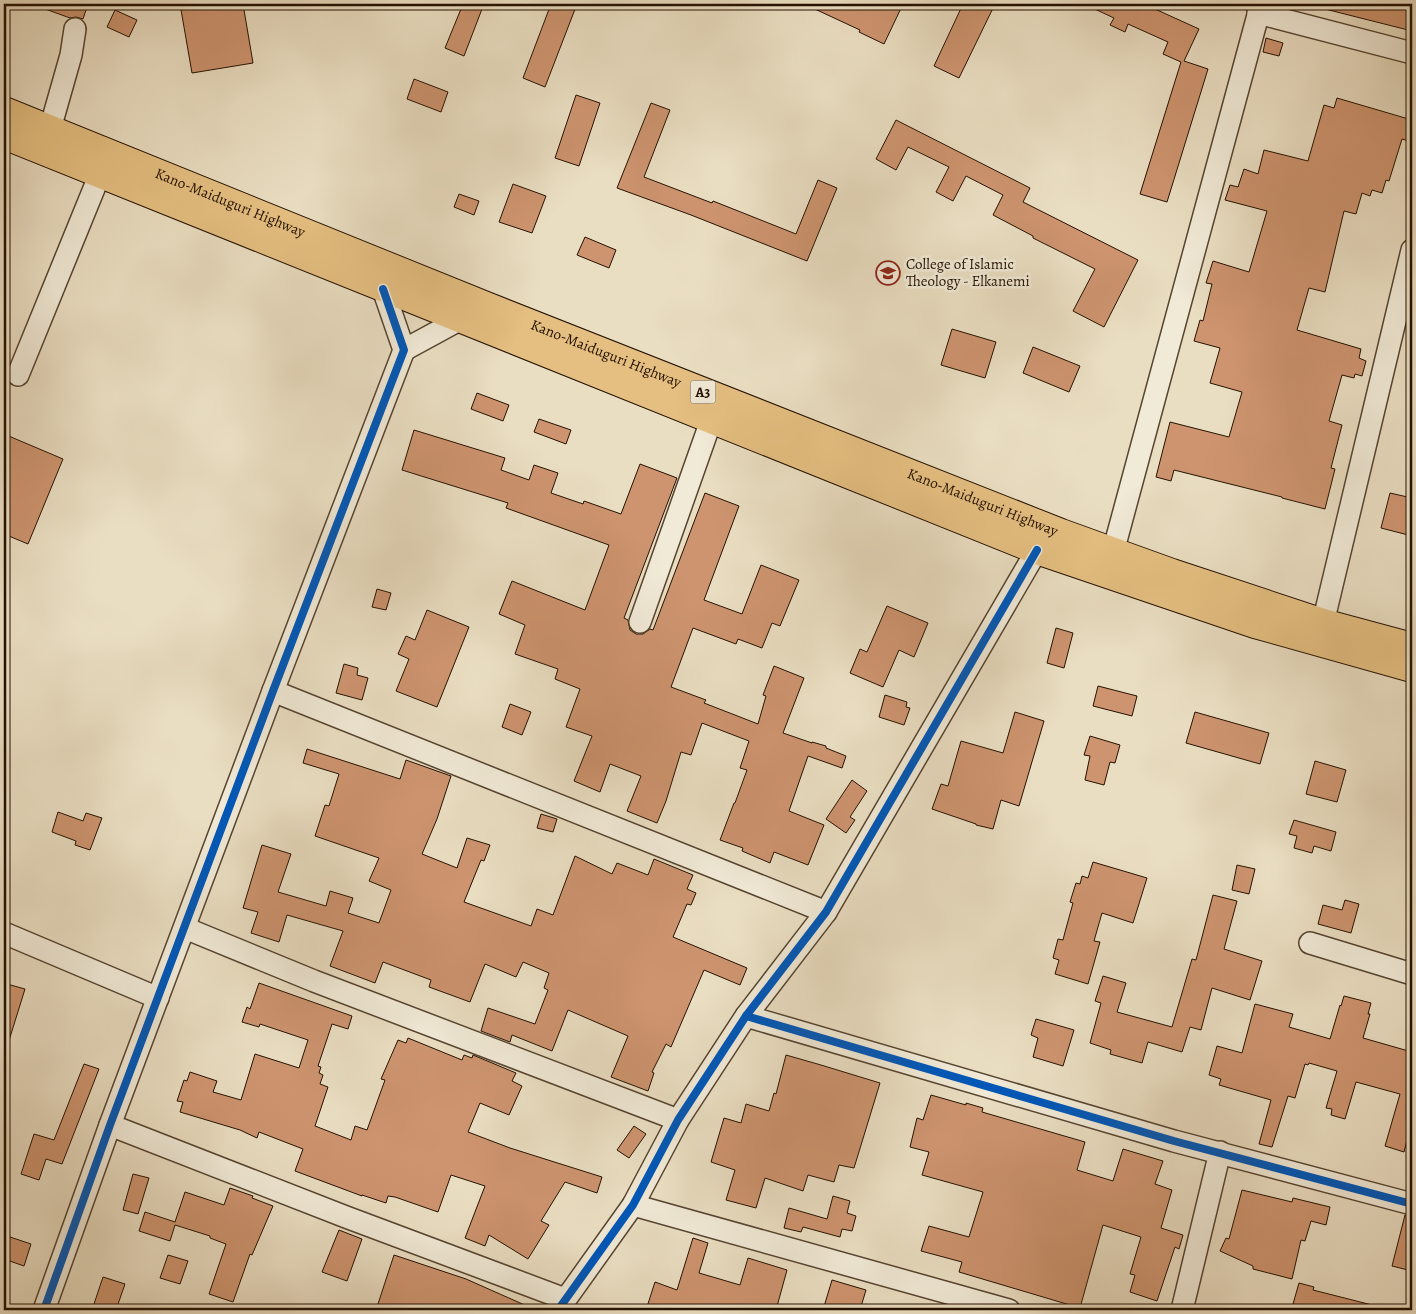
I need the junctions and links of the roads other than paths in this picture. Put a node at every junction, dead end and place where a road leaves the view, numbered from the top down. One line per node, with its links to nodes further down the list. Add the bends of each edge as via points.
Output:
1 (1259, 8): 3 (street); 15 (street)
2 (75, 29): 5 (street)
3 (1412, 53)
4 (4, 111): 5 (highway, Kano-Maiduguri Highway / A3)
5 (50, 129): 15 (highway, Kano-Maiduguri Highway / A3, via 958,494)
6 (4, 135): 7 (highway, Kano-Maiduguri Highway / A3)
7 (100, 174): 9 (highway, Kano-Maiduguri Highway / A3); 12 (street)
8 (1412, 250): 17 (street)
9 (383, 289): 10 (highway, Kano-Maiduguri Highway / A3); 11 (street)
10 (461, 319): 11 (street); 13 (highway, Kano-Maiduguri Highway / A3)
11 (404, 350): 20 (street)
12 (18, 374)
13 (712, 418): 14 (highway, Kano-Maiduguri Highway / A3); 16 (street)
14 (1037, 550): 19 (highway, Kano-Maiduguri Highway / A3, via 1255,624); 21 (street)
15 (1113, 552): 17 (highway, Kano-Maiduguri Highway / A3)
16 (640, 622)
17 (1323, 623): 18 (highway, Kano-Maiduguri Highway / A3)
18 (1412, 647)
19 (1412, 668)
20 (273, 691): 21 (street); 22 (street)
21 (826, 912): 27 (street)
22 (185, 928): 26 (street); 28 (street, via 314,981)
23 (4, 933): 26 (street)
24 (1310, 943): 25 (street)
25 (1412, 974)
26 (158, 998): 29 (street)
27 (746, 1016): 28 (street); 30 (street)
28 (678, 1120): 32 (street)
29 (110, 1125): 33 (street); 34 (street)
30 (1220, 1152): 31 (street); 36 (street)
31 (1412, 1204)
32 (633, 1205): 33 (street); 35 (street)
33 (562, 1305)
34 (44, 1310)
35 (1009, 1310)
36 (1182, 1310)

